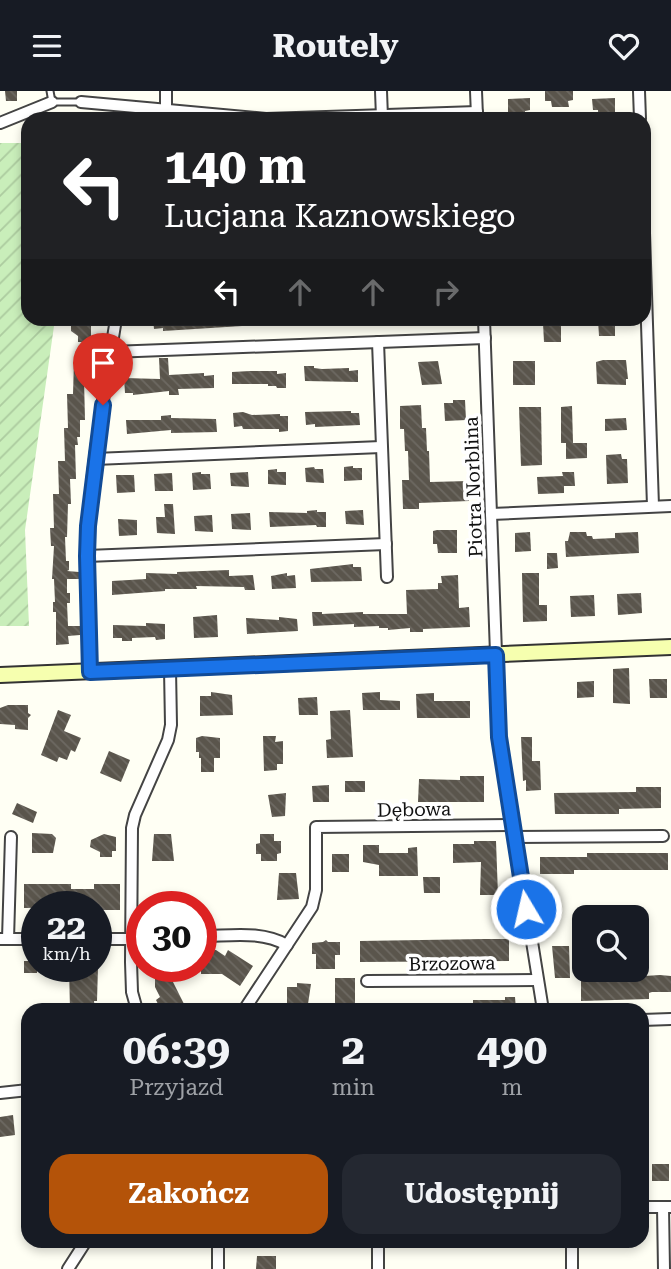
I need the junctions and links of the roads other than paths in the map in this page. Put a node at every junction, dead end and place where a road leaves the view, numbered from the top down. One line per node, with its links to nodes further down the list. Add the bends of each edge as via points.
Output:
1 (166, 91): 7 (street)
2 (381, 91): 9 (street)
3 (477, 91): 10 (street)
4 (639, 91): 11 (street)
5 (51, 96): 6 (lane); 12 (street)
6 (81, 103): 7 (street)
7 (166, 110): 8 (street)
8 (188, 112)
9 (382, 112)
10 (477, 112)
11 (640, 112)
12 (0, 123)
13 (115, 326): 18 (street)
14 (484, 326): 16 (street, Piotra Norblina)
15 (647, 326): 21 (street)
16 (485, 338): 17 (street); 23 (street, Piotra Norblina)
17 (377, 342): 18 (street); 19 (street)
18 (111, 352): 20 (street)
19 (381, 447): 20 (street); 24 (street)
20 (95, 459): 25 (street)
21 (653, 506): 22 (street); 23 (street)
22 (671, 506)
23 (491, 514): 28 (street, Piotra Norblina)
24 (386, 544): 25 (street); 26 (street)
25 (87, 556): 30 (street)
26 (387, 577)
27 (671, 647): 28 (street)
28 (496, 655): 29 (street); 32 (street, Piotra Norblina, via 499,737)
29 (170, 669): 30 (street); 36 (street, via 168,740 132,828)
30 (90, 672): 31 (street)
31 (0, 675)
32 (513, 825): 35 (street, Piotra Norblina); 39 (street, Dębowa, via 316,828 314,899)
33 (663, 836): 35 (street)
34 (11, 837): 38 (street)
35 (515, 837): 40 (street, Piotra Norblina)
36 (134, 891)
37 (217, 936): 39 (street, via 258,936)
38 (4, 939)
39 (287, 945): 44 (street)
40 (537, 980): 41 (street, Brzozowa); 45 (street, Piotra Norblina)
41 (367, 981)
42 (133, 982): 43 (street)
43 (135, 1003)
44 (249, 1003)
45 (541, 1003)
46 (671, 1019): 47 (street)
47 (649, 1020)
48 (21, 1091): 49 (street)
49 (0, 1093)
50 (649, 1207): 51 (street)
51 (667, 1207): 60 (street)
52 (82, 1248): 56 (street)
53 (218, 1248): 57 (street)
54 (377, 1248): 58 (street)
55 (572, 1248): 59 (street)
56 (68, 1269)
57 (218, 1269)
58 (378, 1269)
59 (572, 1269)
60 (664, 1269)

